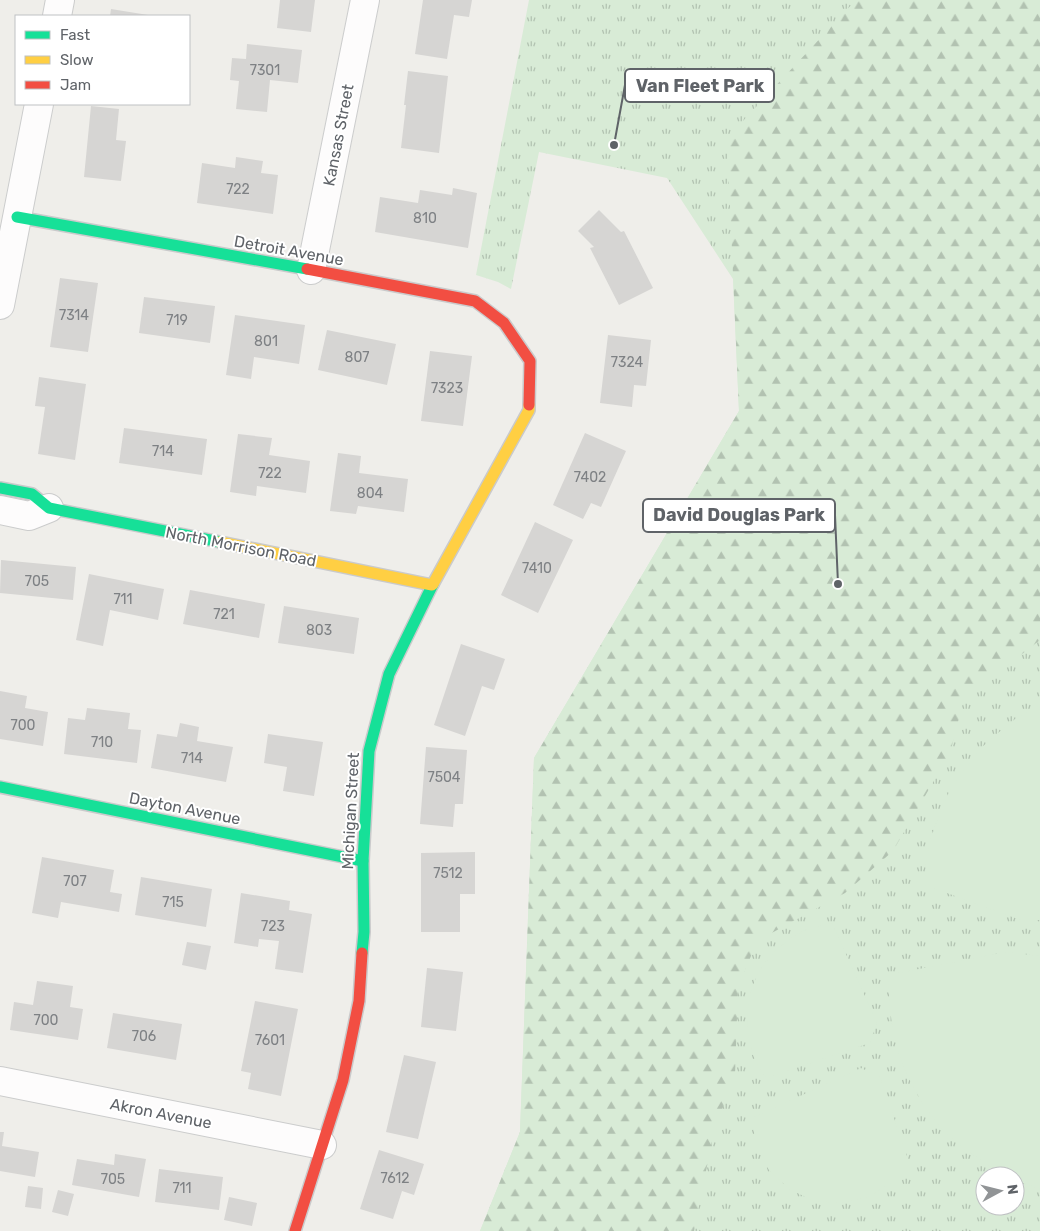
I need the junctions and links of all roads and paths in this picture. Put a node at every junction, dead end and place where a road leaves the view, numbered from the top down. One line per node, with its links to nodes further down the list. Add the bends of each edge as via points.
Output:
1 (60, 0): 3 (street)
2 (365, 0): 6 (street, Kansas Street)
3 (57, 15)
4 (40, 105): 5 (street)
5 (17, 217): 6 (street, Detroit Avenue); 7 (street)
6 (311, 270): 8 (street, Detroit Avenue, via 475,301 504,323)
7 (0, 305)
8 (530, 361): 12 (street, Michigan Street, via 529,410)
9 (0, 488): 10 (street, North Morrison Road, via 32,494)
10 (49, 508): 11 (street, North Morrison Road, via 29,516); 12 (street, North Morrison Road)
11 (0, 510)
12 (432, 585): 14 (street, Michigan Street, via 390,674 369,751)
13 (0, 787): 14 (street, Dayton Avenue)
14 (363, 861): 16 (street, Michigan Street, via 364,932 359,1001 343,1080)
15 (0, 1081): 16 (street, Akron Avenue)
16 (322, 1146): 17 (street, Michigan Street)
17 (295, 1231)

